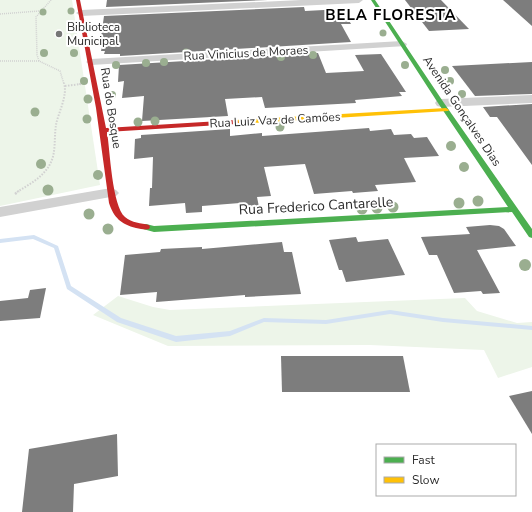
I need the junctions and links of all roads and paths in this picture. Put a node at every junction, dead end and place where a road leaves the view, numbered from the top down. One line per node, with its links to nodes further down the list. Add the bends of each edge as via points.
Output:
1 (51, 0): 5 (path)
2 (78, 0): 6 (street, Rua do Bosque)
3 (359, 0): 6 (street)
4 (373, 0): 8 (street, Avenida Gonçalves Dias)
5 (40, 11): 7 (path); 10 (path, via 36,17)
6 (81, 13): 11 (street, Rua do Bosque)
7 (0, 14)
8 (402, 44): 11 (street, Rua Vinicius de Moraes); 13 (street, Avenida Gonçalves Dias)
9 (0, 61): 10 (path)
10 (39, 61): 16 (path, via 60,71 65,86 56,125 52,162 34,182)
11 (91, 62): 14 (street, Rua do Bosque)
12 (532, 99): 13 (street, Rua Luiz Vaz de Camões)
13 (444, 107): 14 (street, Rua Luiz Vaz de Camões); 17 (street, Avenida Gonçalves Dias)
14 (104, 130): 15 (street, Rua do Bosque)
15 (111, 193): 18 (street); 19 (street, Rua do Bosque)
16 (13, 195)
17 (513, 209): 19 (street, Rua Frederico Cantarelle, via 154,229 135,225); 20 (street, Avenida Gonçalves Dias)
18 (0, 212)
19 (121, 218)
20 (532, 235)

